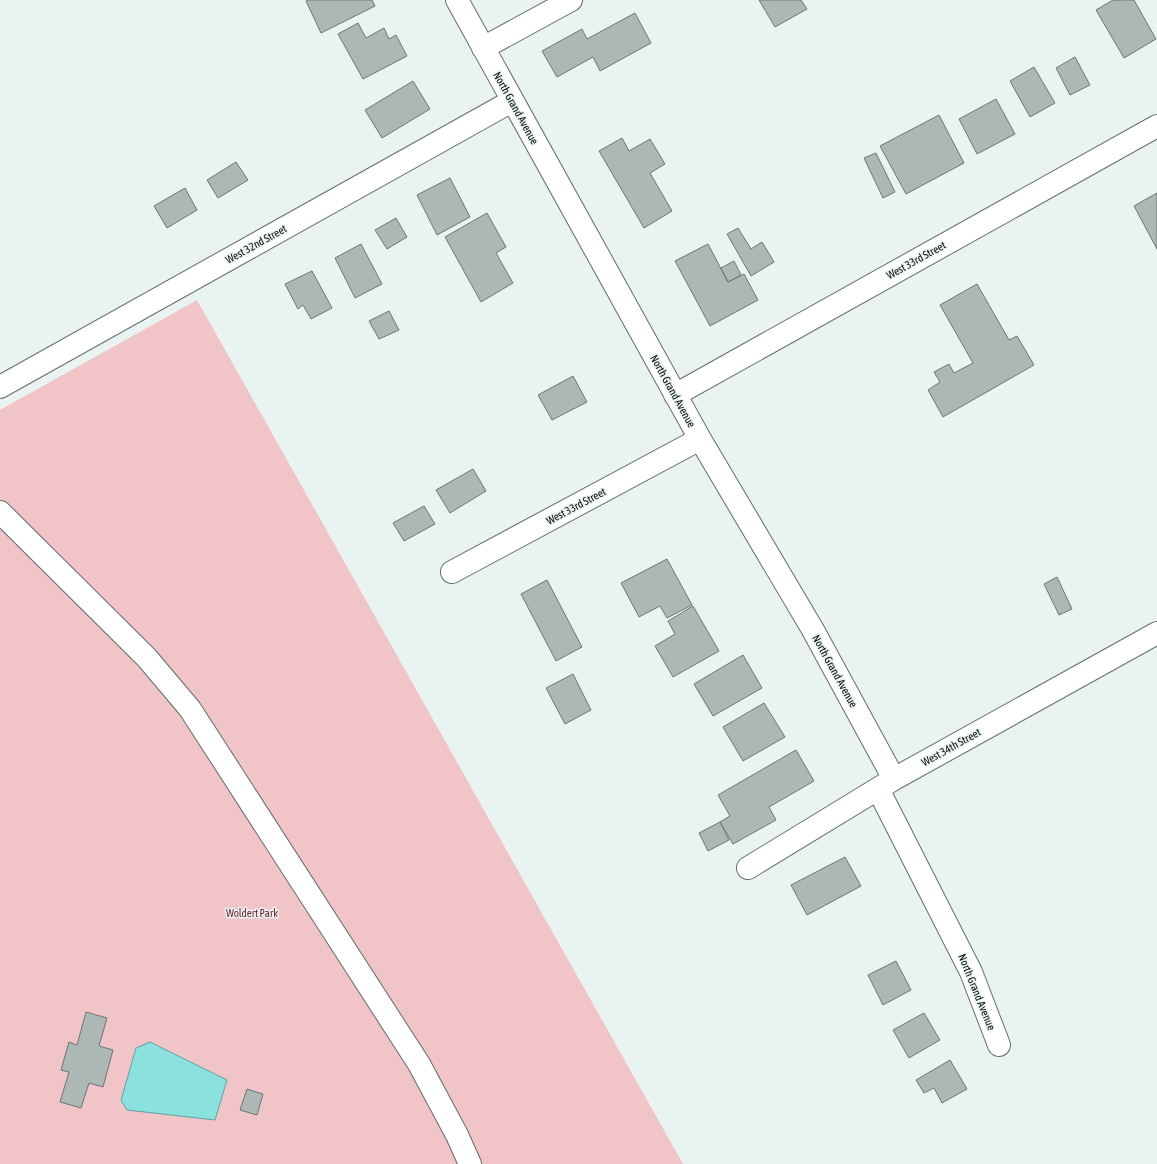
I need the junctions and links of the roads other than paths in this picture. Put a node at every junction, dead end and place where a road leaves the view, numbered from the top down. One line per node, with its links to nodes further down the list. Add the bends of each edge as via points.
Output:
1 (457, 0): 3 (street, North Grand Avenue)
2 (571, 0): 3 (street)
3 (483, 48): 4 (street, North Grand Avenue)
4 (512, 101): 6 (street, West 32nd Street); 7 (street, North Grand Avenue)
5 (1157, 126): 7 (street, West 33rd Street)
6 (0, 387)
7 (675, 394): 8 (street, North Grand Avenue)
8 (700, 439): 10 (street, West 33rd Street); 12 (street, North Grand Avenue, via 813,630)
9 (0, 512): 15 (street, via 147,658 190,710 419,1064)
10 (452, 572)
11 (1157, 633): 12 (street, West 34th Street)
12 (886, 784): 13 (street, West 34th Street); 14 (street, North Grand Avenue, via 972,972)
13 (748, 868)
14 (999, 1045)
15 (470, 1164)

